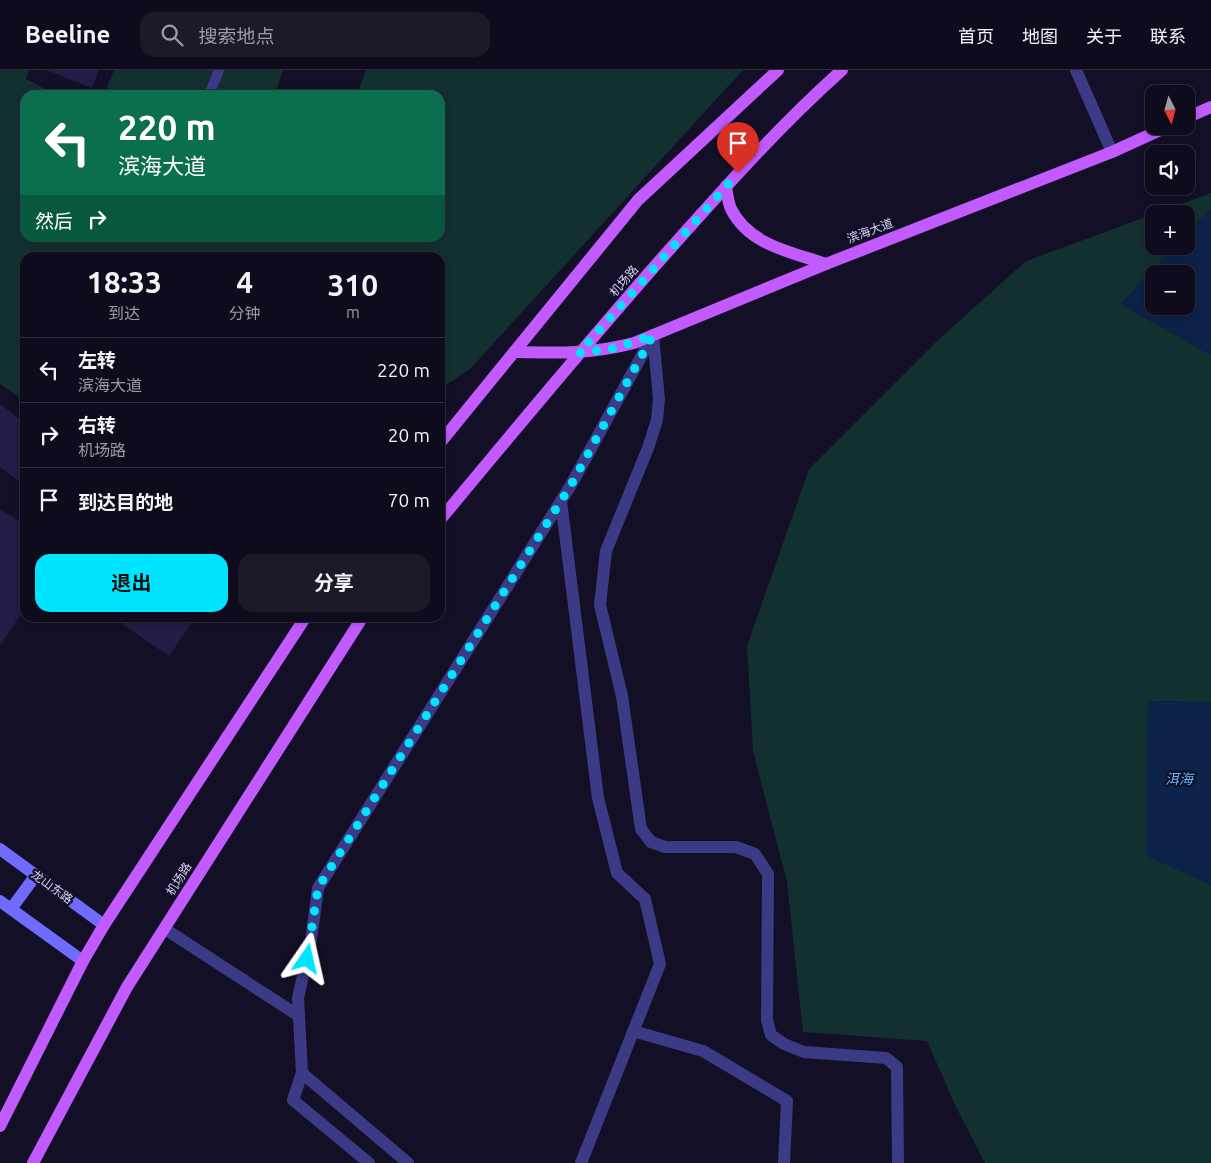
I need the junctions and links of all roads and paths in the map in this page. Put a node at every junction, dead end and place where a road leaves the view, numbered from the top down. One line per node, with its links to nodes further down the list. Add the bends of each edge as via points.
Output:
1 (219, 70): 5 (lane)
2 (778, 70): 13 (main road, via 638,200)
3 (842, 70): 10 (main road, 机场路)
4 (1076, 70): 9 (street)
5 (211, 90)
6 (1211, 107): 7 (main road)
7 (1195, 114)
8 (1149, 135): 9 (main road, 滨海大道)
9 (1112, 152): 11 (main road, 滨海大道)
10 (726, 186): 11 (main road, via 730,207 744,229 772,246); 14 (main road, 机场路)
11 (826, 264): 12 (main road, 滨海大道)
12 (653, 335): 14 (main road, 滨海大道, via 616,348); 16 (street); 36 (street, via 659,399 657,420 606,551 600,605 622,696 641,829 651,842 664,847 736,847 755,854 768,874 767,1020 771,1035 804,1052 886,1058 897,1068)
13 (514, 352): 14 (main road, 滨海大道); 15 (main road)
14 (579, 353): 17 (main road, 机场路)
15 (445, 437)
16 (561, 501): 27 (street, via 318,888 298,998); 28 (street, via 598,798 617,873 645,899 660,964)
17 (445, 514)
18 (302, 622): 24 (main road)
19 (359, 622): 25 (main road, 机场路)
20 (0, 849): 21 (main road, 龙山东路)
21 (36, 875): 23 (main road); 24 (main road, 龙山东路)
22 (0, 900): 23 (main road)
23 (11, 909): 26 (main road)
24 (104, 925): 26 (main road)
25 (165, 929): 27 (street); 31 (main road, 机场路, via 116,1006)
26 (83, 961): 30 (main road)
27 (299, 1016): 29 (street)
28 (633, 1032): 34 (street); 35 (street, via 703,1052 787,1101)
29 (302, 1073): 32 (street, via 293,1100); 33 (street)
30 (0, 1126)
31 (32, 1163)
32 (369, 1163)
33 (408, 1163)
34 (581, 1163)
35 (784, 1163)
36 (898, 1163)

